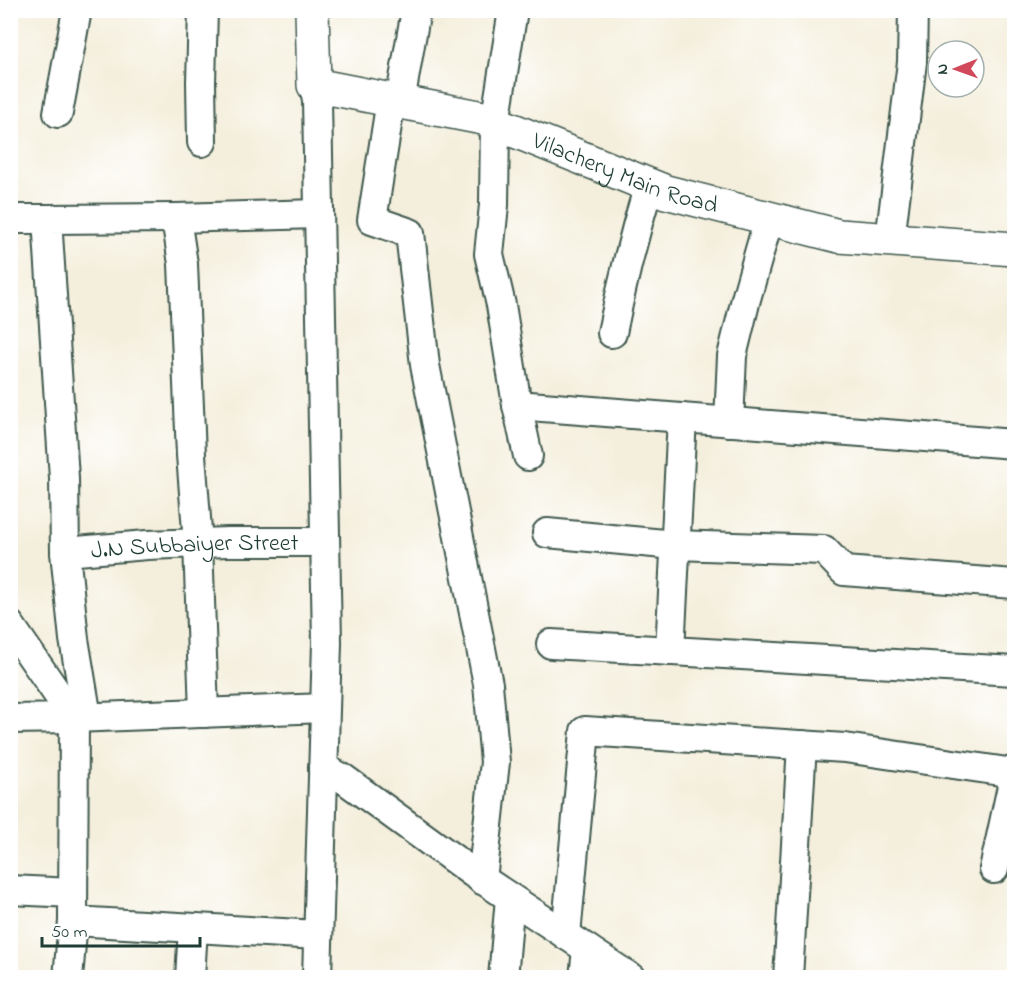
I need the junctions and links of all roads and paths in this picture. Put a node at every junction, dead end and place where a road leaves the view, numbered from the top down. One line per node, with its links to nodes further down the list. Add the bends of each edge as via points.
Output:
1 (77, 10): 9 (street)
2 (203, 10): 11 (street)
3 (312, 10): 7 (main road)
4 (416, 10): 8 (street)
5 (513, 10): 10 (street)
6 (913, 10): 18 (street, via 912,62)
7 (314, 85): 8 (main road, Vilachery Main Road); 13 (street)
8 (396, 101): 10 (main road, Vilachery Main Road); 44 (street, via 372,220 410,233 425,365 488,684 495,762)
9 (58, 113)
10 (495, 123): 12 (main road, Vilachery Main Road); 21 (street, via 489,254)
11 (202, 142)
12 (649, 185): 15 (main road, Vilachery Main Road); 20 (street)
13 (319, 214): 14 (street); 27 (street)
14 (176, 218): 17 (street); 28 (street, via 183,264)
15 (769, 218): 18 (main road, Vilachery Main Road, via 839,236); 23 (street, via 732,356)
16 (10, 219): 17 (street)
17 (47, 219): 30 (street)
18 (890, 240): 19 (main road, Vilachery Main Road)
19 (1014, 249)
20 (612, 333)
21 (517, 405): 22 (street); 25 (street)
22 (682, 418): 23 (street); 29 (street)
23 (729, 422): 24 (street)
24 (1014, 444)
25 (528, 456)
26 (547, 533): 29 (street)
27 (325, 542): 28 (street, J.N Subbaiyer Street); 36 (street)
28 (198, 543): 30 (street, J.N Subbaiyer Street); 37 (street)
29 (675, 545): 31 (street, via 824,550 844,571); 34 (street)
30 (65, 552): 38 (street)
31 (1014, 584)
32 (10, 626): 38 (street)
33 (551, 644): 34 (street)
34 (670, 651): 35 (street)
35 (1014, 671)
36 (325, 708): 37 (street); 41 (street)
37 (204, 713): 38 (street)
38 (81, 717): 39 (street); 46 (street)
39 (10, 719)
40 (802, 745): 42 (street, via 845,748); 51 (street, via 585,731); 58 (street)
41 (323, 768): 44 (street, via 344,779); 50 (street)
42 (1014, 775): 43 (street)
43 (994, 869)
44 (482, 879): 47 (street)
45 (10, 890): 46 (street)
46 (73, 892): 48 (street)
47 (510, 898): 51 (street); 55 (street)
48 (73, 921): 49 (street); 52 (street)
49 (192, 928): 50 (street); 53 (street)
50 (318, 935): 54 (street)
51 (577, 942): 56 (street); 57 (street)
52 (68, 978)
53 (190, 978)
54 (317, 978)
55 (503, 978)
56 (584, 978)
57 (632, 978)
58 (788, 978)

